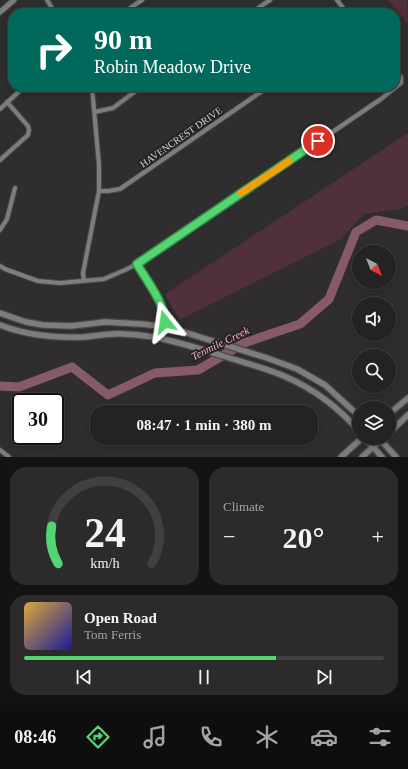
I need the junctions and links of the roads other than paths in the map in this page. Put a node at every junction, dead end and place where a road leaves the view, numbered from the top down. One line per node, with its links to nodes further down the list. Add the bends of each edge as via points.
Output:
1 (14, 0): 8 (street)
2 (142, 0): 5 (street)
3 (270, 0): 6 (street)
4 (336, 0): 7 (street)
5 (130, 8)
6 (258, 8)
7 (343, 8)
8 (0, 12)
9 (18, 92): 14 (street)
10 (93, 92): 16 (street)
11 (134, 92): 16 (street, via 113,108)
12 (261, 92): 19 (street, HAVENCREST DRIVE, via 120,189)
13 (390, 92): 21 (street)
14 (7, 102): 15 (street); 17 (street, via 29,130 28,134)
15 (0, 109)
16 (95, 112): 19 (street)
17 (0, 160)
18 (15, 188): 20 (street, via 7,219)
19 (99, 191): 23 (street, via 83,273)
20 (0, 230)
21 (137, 264): 23 (street, via 104,279); 26 (street, via 161,304 165,316)
22 (0, 266): 23 (street, via 38,281)
23 (84, 281)
24 (0, 314): 26 (main road, via 43,325 71,326 105,322)
25 (0, 325): 27 (main road, via 58,337 140,334)
26 (163, 327): 27 (street); 30 (main road, via 297,369 325,385)
27 (161, 338): 32 (main road, via 284,376 314,392)
28 (408, 398): 29 (main road)
29 (396, 408)
30 (352, 410)
31 (408, 415): 33 (main road)
32 (352, 424)
33 (396, 426)
34 (356, 445): 39 (main road)
35 (386, 445): 42 (main road)
36 (373, 447): 40 (main road); 41 (main road)
37 (0, 450): 38 (street)
38 (9, 457)
39 (341, 457)
40 (362, 457)
41 (382, 457)
42 (396, 457)

